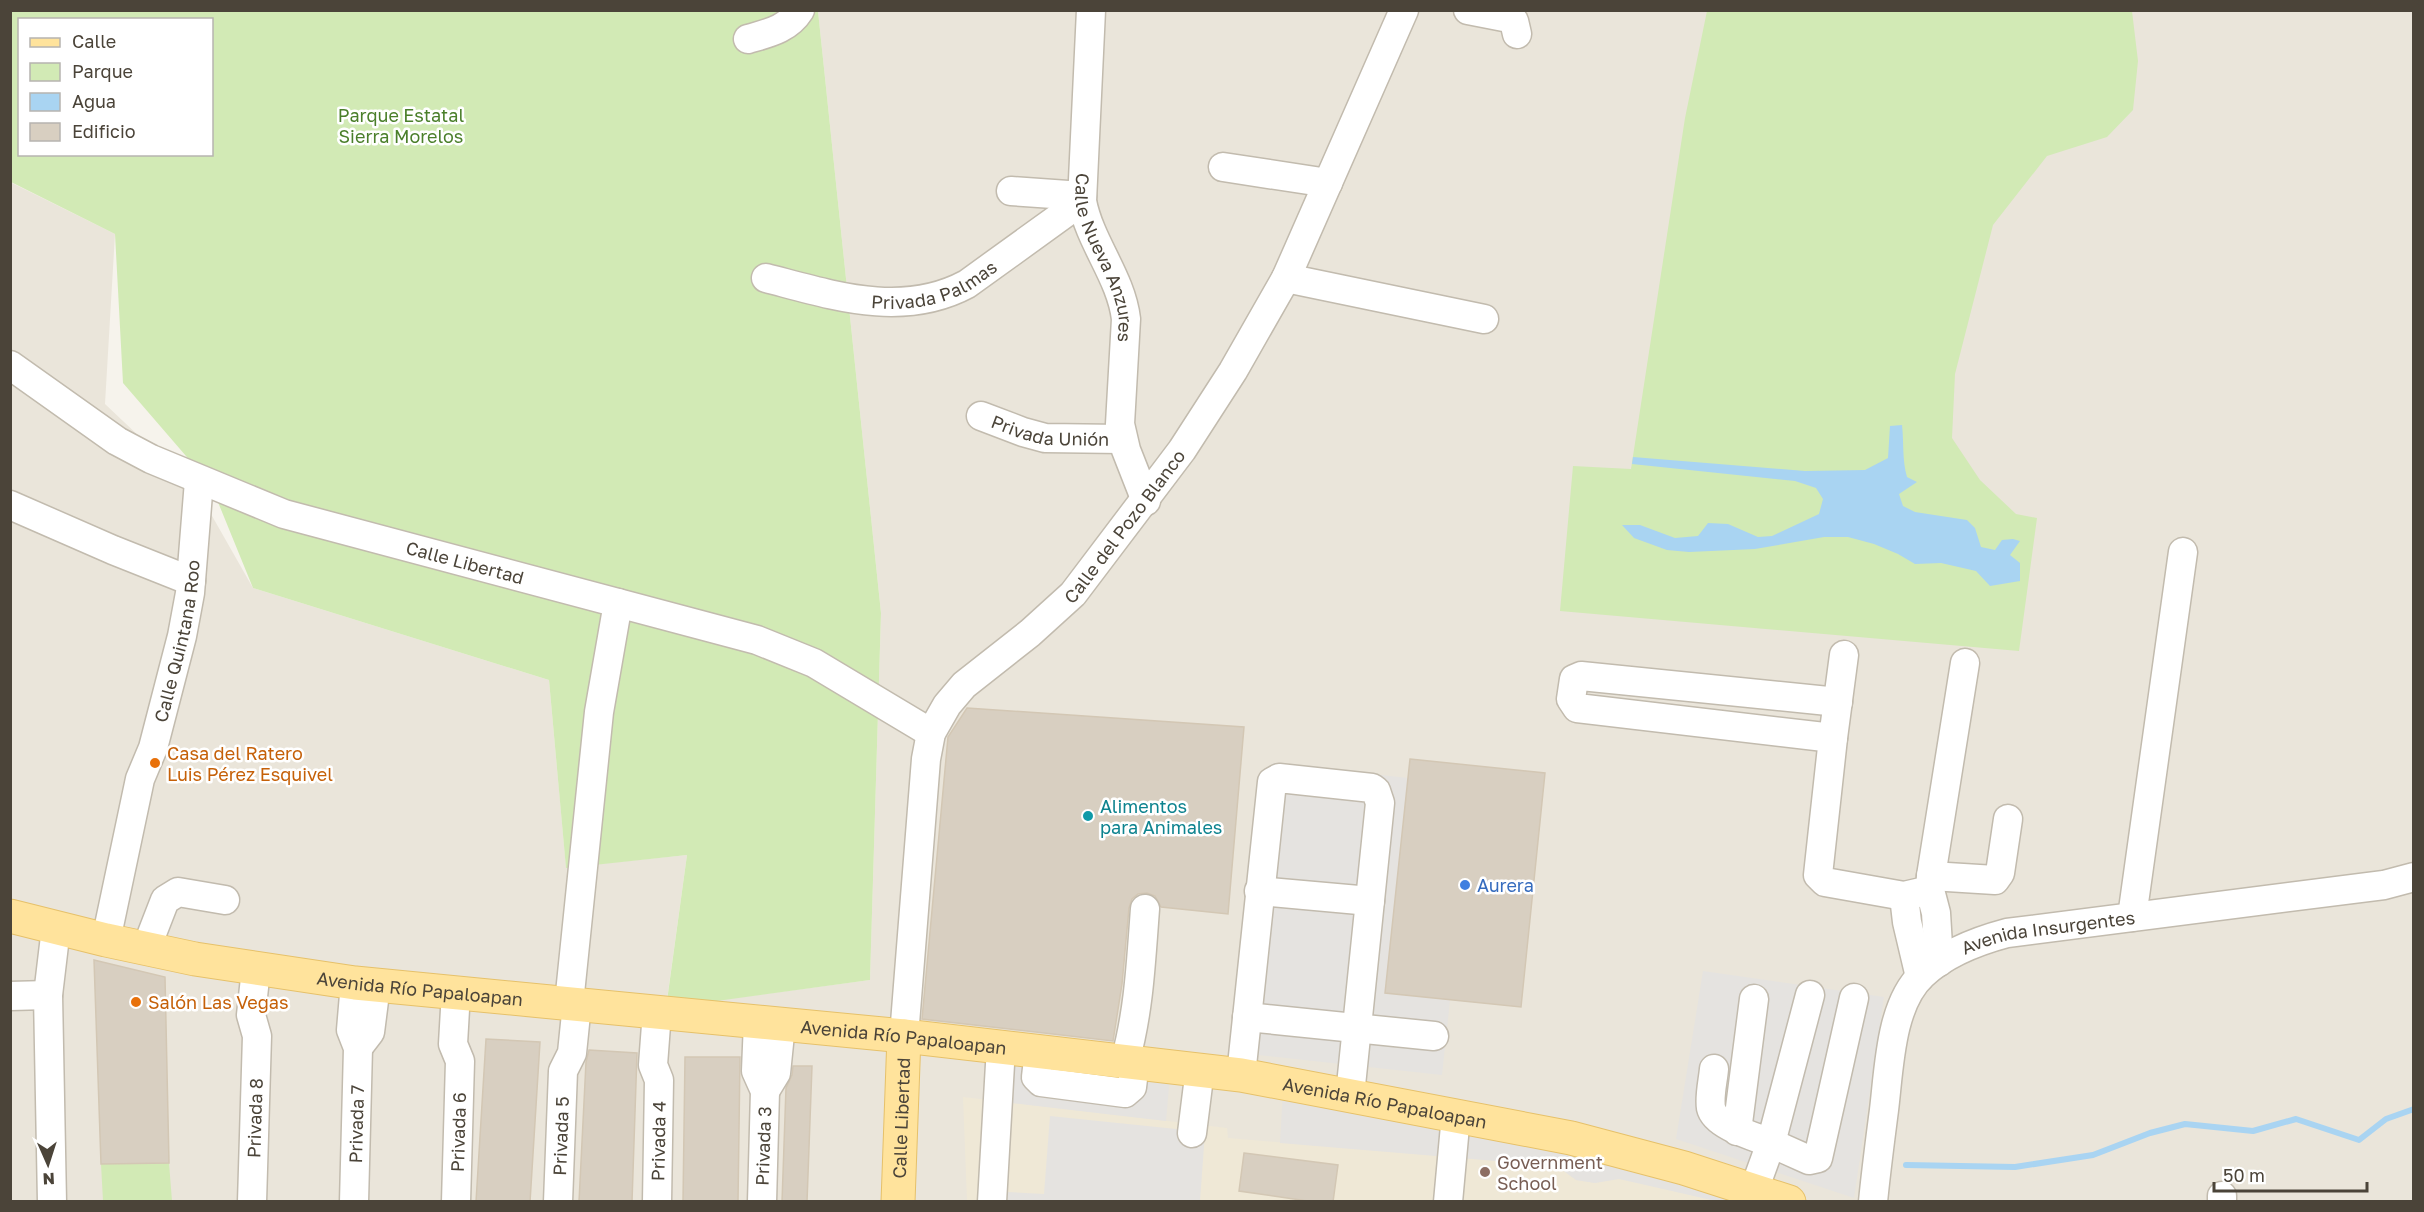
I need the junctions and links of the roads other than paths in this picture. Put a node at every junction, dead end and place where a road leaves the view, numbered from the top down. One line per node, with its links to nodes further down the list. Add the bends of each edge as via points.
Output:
1 (800, 10): 6 (street, via 777,31)
2 (1091, 10): 10 (street, Calle Nueva Anzures)
3 (1404, 10): 8 (street, Calle del Pozo Blanco)
4 (1468, 10): 5 (street, via 1509,18 1514,21)
5 (1517, 34)
6 (748, 39)
7 (1223, 167): 8 (street)
8 (1328, 183): 12 (street, Calle del Pozo Blanco)
9 (1011, 191): 10 (street)
10 (1082, 198): 11 (street, Privada Palmas, via 950,293 882,303); 16 (street, Calle Nueva Anzures, via 1088,225 1121,294 1126,319 1120,406)
11 (766, 278)
12 (1286, 278): 13 (street); 18 (street, Calle del Pozo Blanco, via 1233,371)
13 (1484, 319)
14 (10, 365): 17 (street, Calle Libertad, via 117,441)
15 (981, 416): 16 (street, Privada Unión, via 1045,438)
16 (1122, 439): 18 (street, Calle Nueva Anzures)
17 (199, 481): 21 (street, Calle Quintana Roo); 22 (street, Calle Libertad, via 306,521)
18 (1146, 501): 26 (street, Calle del Pozo Blanco, via 1073,594 964,685 947,705)
19 (10, 506): 21 (street)
20 (2182, 552): 36 (street)
21 (191, 581): 38 (street, Calle Quintana Roo, via 182,636 153,748 135,795)
22 (618, 603): 26 (street, Calle Libertad, via 757,640 814,663); 50 (street, Privada 5, via 599,712)
23 (1844, 655): 25 (street)
24 (1965, 663): 31 (street)
25 (1838, 702): 27 (street); 27 (street, via 1581,676 1572,683 1571,699 1577,708)
26 (932, 733): 55 (street, Calle del Pozo Blanco, via 926,759)
27 (1833, 738): 31 (street, via 1818,875 1825,882)
28 (2008, 819): 31 (street, via 2000,873 1995,880)
29 (2414, 877): 36 (street, Avenida Insurgentes, via 2384,885)
30 (1259, 891): 33 (street); 33 (street, via 1272,782 1279,778 1318,781 1372,788 1379,796); 52 (street)
31 (1925, 894): 39 (street); 41 (street, via 1907,922)
32 (225, 900): 40 (street, via 178,892 171,896 165,900)
33 (1370, 901): 54 (street)
34 (1144, 909): 58 (street)
35 (10, 916): 37 (main road, Avenida Río Papaloapan)
36 (2132, 918): 39 (street, Avenida Insurgentes, via 2007,933)
37 (56, 928): 38 (main road, Avenida Río Papaloapan); 45 (street)
38 (106, 940): 40 (main road, Avenida Río Papaloapan)
39 (1968, 946): 41 (street, Avenida Insurgentes)
40 (146, 949): 42 (main road, Avenida Río Papaloapan)
41 (1929, 969): 79 (street, Avenida Insurgentes, via 1907,995 1896,1024)
42 (265, 971): 43 (main road, Avenida Río Papaloapan); 69 (street, Privada 8, via 267,1019 257,1036)
43 (366, 984): 44 (main road, Avenida Río Papaloapan); 70 (street, Privada 7, via 370,1032 358,1048)
44 (465, 993): 50 (main road, Avenida Río Papaloapan); 71 (street, Privada 6, via 469,1046 460,1061)
45 (48, 995): 47 (street); 68 (street)
46 (1810, 995): 66 (street)
47 (10, 996)
48 (1854, 998): 66 (street, via 1818,1158 1809,1160)
49 (1754, 999): 64 (street)
50 (567, 1003): 51 (main road, Avenida Río Papaloapan); 72 (street, Privada 5, via 572,1053 562,1071)
51 (666, 1013): 53 (main road, Avenida Río Papaloapan); 73 (street, Privada 4, via 669,1066 659,1080)
52 (1247, 1017): 54 (street); 61 (street)
53 (770, 1023): 55 (main road, Avenida Río Papaloapan); 74 (street, Privada 3, via 776,1073 765,1091)
54 (1358, 1028): 56 (street); 62 (street)
55 (904, 1036): 57 (main road, Avenida Río Papaloapan); 75 (main road, Calle Libertad)
56 (1434, 1036)
57 (1001, 1047): 58 (main road, Avenida Río Papaloapan); 76 (street)
58 (1130, 1061): 59 (main road, Avenida Río Papaloapan)
59 (1200, 1069): 61 (main road, Avenida Río Papaloapan); 65 (street)
60 (1714, 1069): 64 (street, via 1711,1108 1716,1117)
61 (1240, 1075): 62 (main road, Avenida Río Papaloapan)
62 (1350, 1095): 63 (main road, Avenida Río Papaloapan)
63 (1456, 1115): 67 (main road, Avenida Río Papaloapan, via 1635,1154); 77 (street)
64 (1737, 1131): 66 (street)
65 (1192, 1133)
66 (1771, 1143): 67 (street)
67 (1753, 1196): 78 (main road, Avenida Río Papaloapan)
68 (52, 1202)
69 (252, 1202)
70 (354, 1202)
71 (456, 1202)
72 (558, 1202)
73 (657, 1202)
74 (762, 1202)
75 (898, 1202)
76 (992, 1202)
77 (1448, 1202)
78 (1789, 1202)
79 (1873, 1202)

